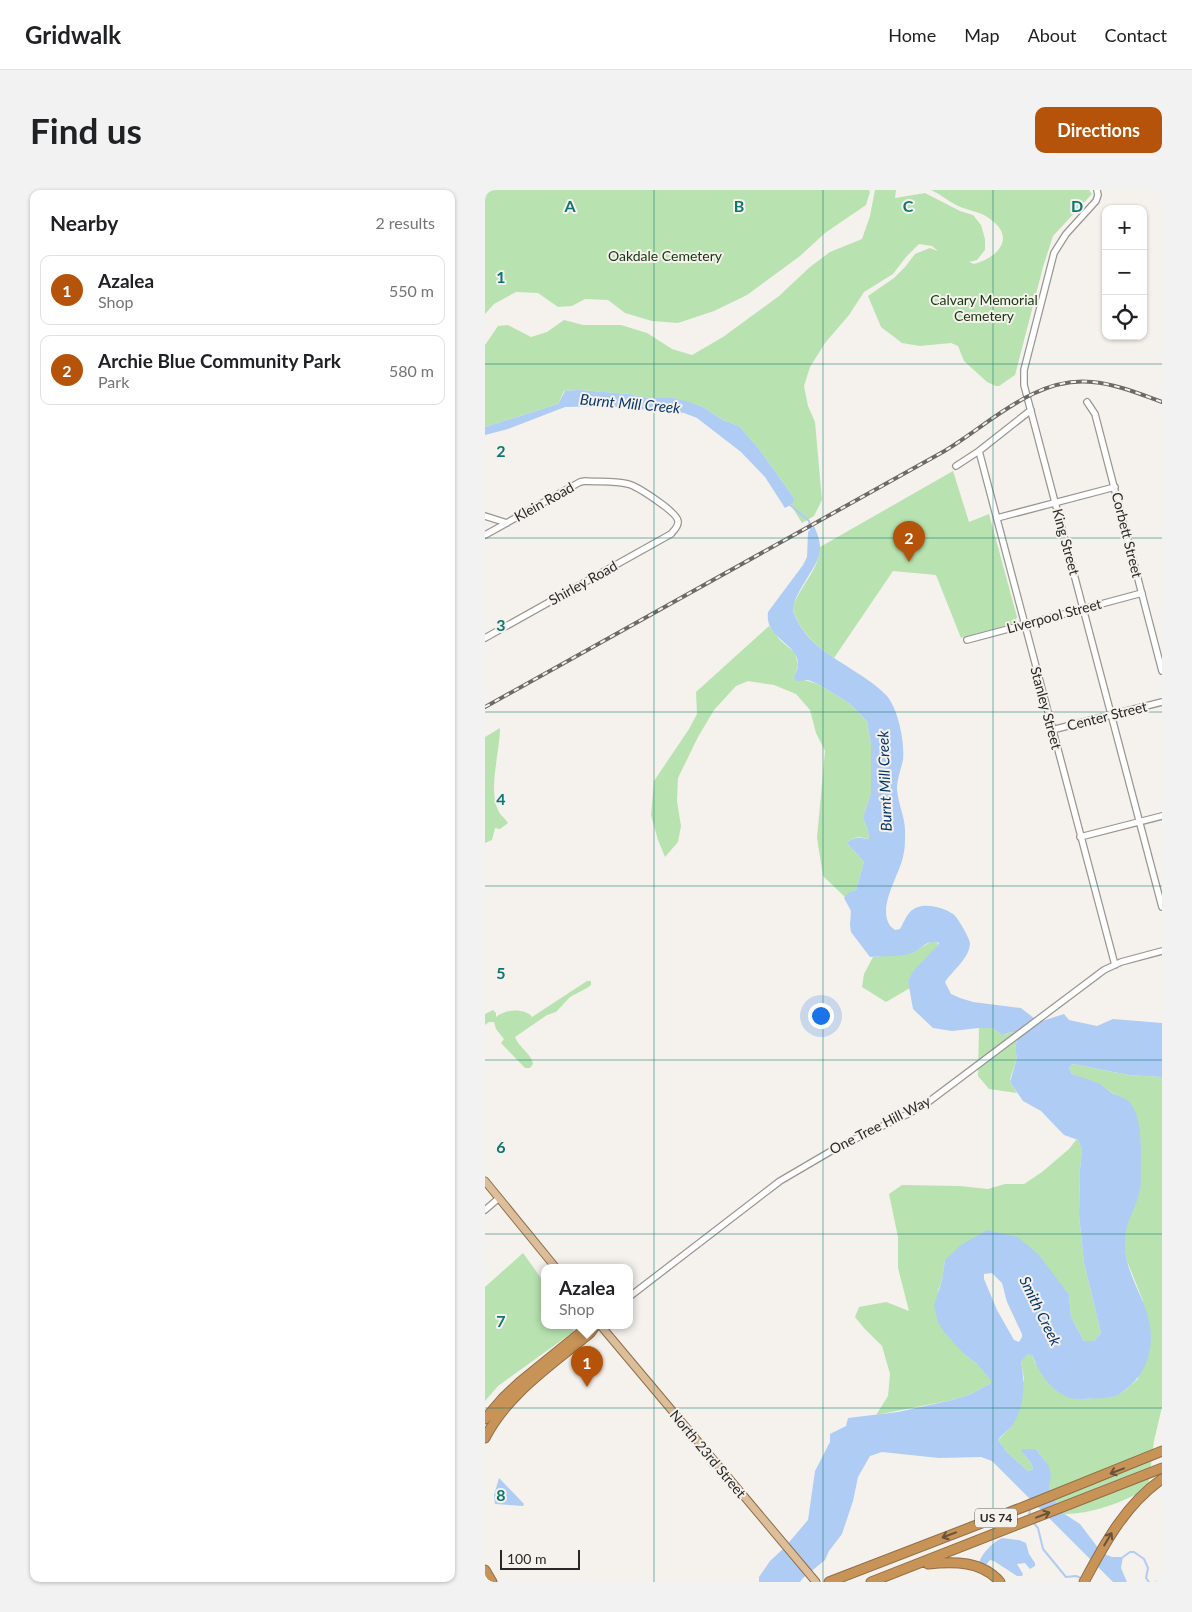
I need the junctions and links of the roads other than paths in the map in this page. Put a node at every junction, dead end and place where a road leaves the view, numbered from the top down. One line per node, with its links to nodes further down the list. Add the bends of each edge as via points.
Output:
1 (1097, 190): 3 (street, King Street, via 1095,201 1057,246 1050,262 1024,370)
2 (1087, 402): 6 (street, Corbett Street, via 1095,414)
3 (1031, 410): 4 (street); 7 (street, King Street)
4 (979, 451): 5 (street); 9 (street, Stanley Street)
5 (956, 466)
6 (1115, 487): 7 (street); 13 (street, Corbett Street)
7 (1055, 503): 9 (street); 14 (street, King Street)
8 (485, 516): 10 (street)
9 (997, 518): 15 (street, Stanley Street)
10 (507, 522): 11 (street, Klein Road, via 585,481 631,485 674,514); 12 (street, Klein Road)
11 (678, 525): 16 (street, Shirley Road, via 671,534)
12 (485, 535)
13 (1142, 593): 14 (street, Liverpool Street); 18 (street, Corbett Street)
14 (1083, 609): 15 (street, Liverpool Street); 20 (street, King Street)
15 (1024, 624): 17 (street, Liverpool Street); 21 (street, Stanley Street)
16 (485, 638)
17 (967, 640)
18 (1162, 670)
19 (1162, 702): 20 (street, Center Street)
20 (1110, 716): 21 (street, Center Street); 23 (street, King Street)
21 (1052, 730): 24 (street, Stanley Street)
22 (1162, 816): 23 (street)
23 (1139, 821): 24 (street); 25 (street, King Street)
24 (1080, 837): 27 (street, Stanley Street)
25 (1162, 907)
26 (1162, 951): 27 (street, One Tree Hill Way)
27 (1115, 965): 32 (street, One Tree Hill Way, via 1097,974 913,1112 838,1146 780,1181)
28 (485, 1181): 29 (main road)
29 (499, 1198): 30 (street); 31 (main road)
30 (485, 1210)
31 (553, 1264)
32 (633, 1294)
33 (585, 1329): 36 (highway, via 503,1398)
34 (593, 1329): 37 (highway, via 518,1394)
35 (604, 1329): 43 (main road, North 23rd Street)
36 (485, 1419)
37 (485, 1438)
38 (1162, 1451): 45 (highway, US 74, one-way to 45)
39 (1162, 1468): 41 (highway, US 74, one-way to 39)
40 (1162, 1479): 48 (highway, one-way to 40, via 1125,1515 1145,1492)
41 (916, 1565): 46 (highway, US 74); 47 (highway, via 961,1562 986,1570)
42 (485, 1570): 44 (highway)
43 (815, 1580)
44 (492, 1582)
45 (829, 1582)
46 (871, 1582)
47 (1001, 1582)
48 (1084, 1582)

